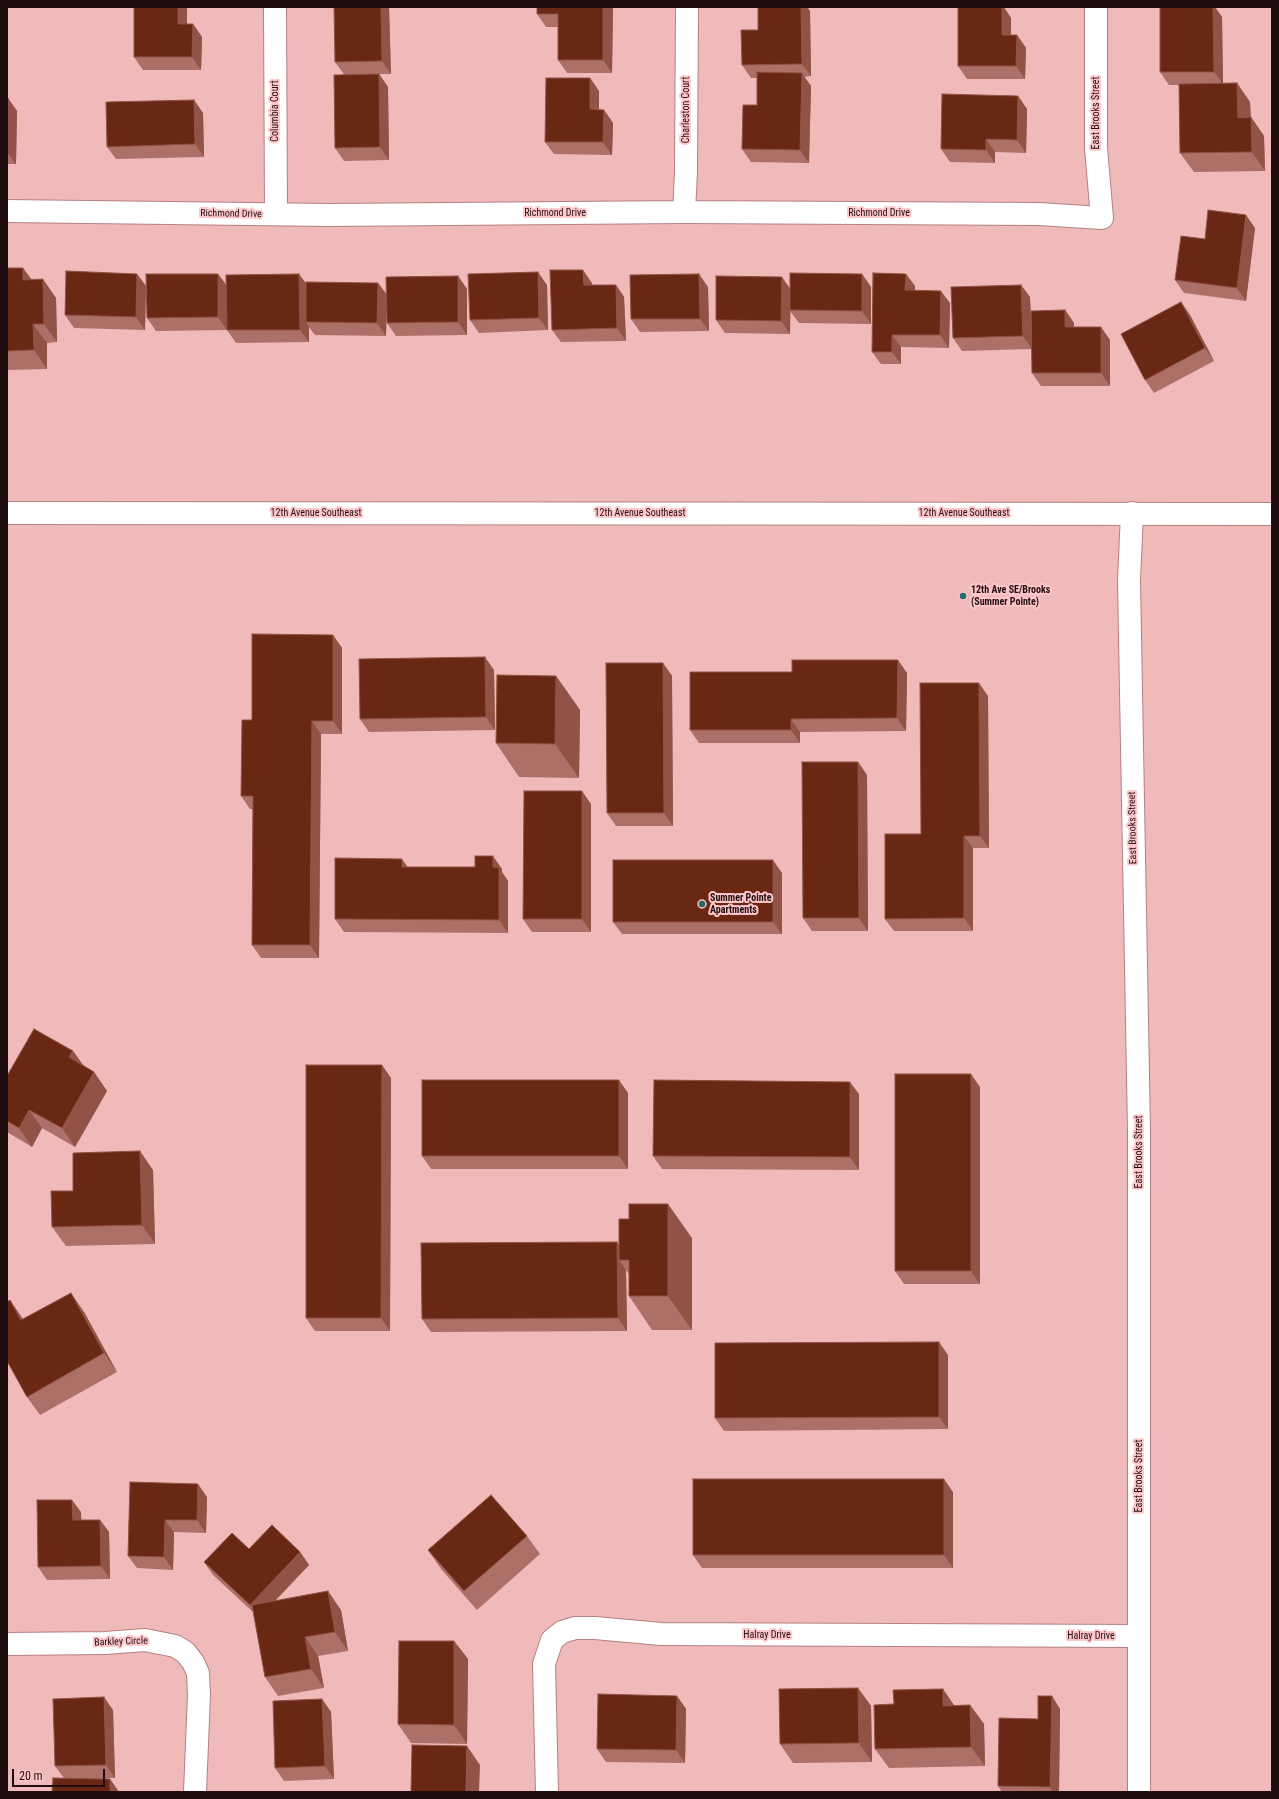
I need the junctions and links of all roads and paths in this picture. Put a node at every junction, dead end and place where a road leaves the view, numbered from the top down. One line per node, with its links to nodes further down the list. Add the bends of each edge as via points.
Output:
1 (275, 7): 6 (street, Columbia Court)
2 (687, 7): 5 (street, Charleston Court)
3 (1096, 7): 7 (street, East Brooks Street, via 1096,148)
4 (7, 212): 6 (street, Richmond Drive)
5 (684, 212): 6 (street, Richmond Drive); 7 (street, Richmond Drive, via 1039,214)
6 (276, 214)
7 (1102, 218)
8 (7, 513): 9 (street, 12th Avenue Southeast)
9 (1132, 513): 10 (street, 12th Avenue Southeast); 11 (street, East Brooks Street, via 1129,581 1139,1131)
10 (1272, 514)
11 (1139, 1636): 14 (street, Halray Drive, via 661,1634 576,1628 562,1632 552,1640 544,1664); 15 (street, East Brooks Street)
12 (7, 1644): 13 (street, Barkley Circle, via 145,1640 175,1646 185,1652 198,1673)
13 (195, 1792)
14 (547, 1792)
15 (1139, 1792)

